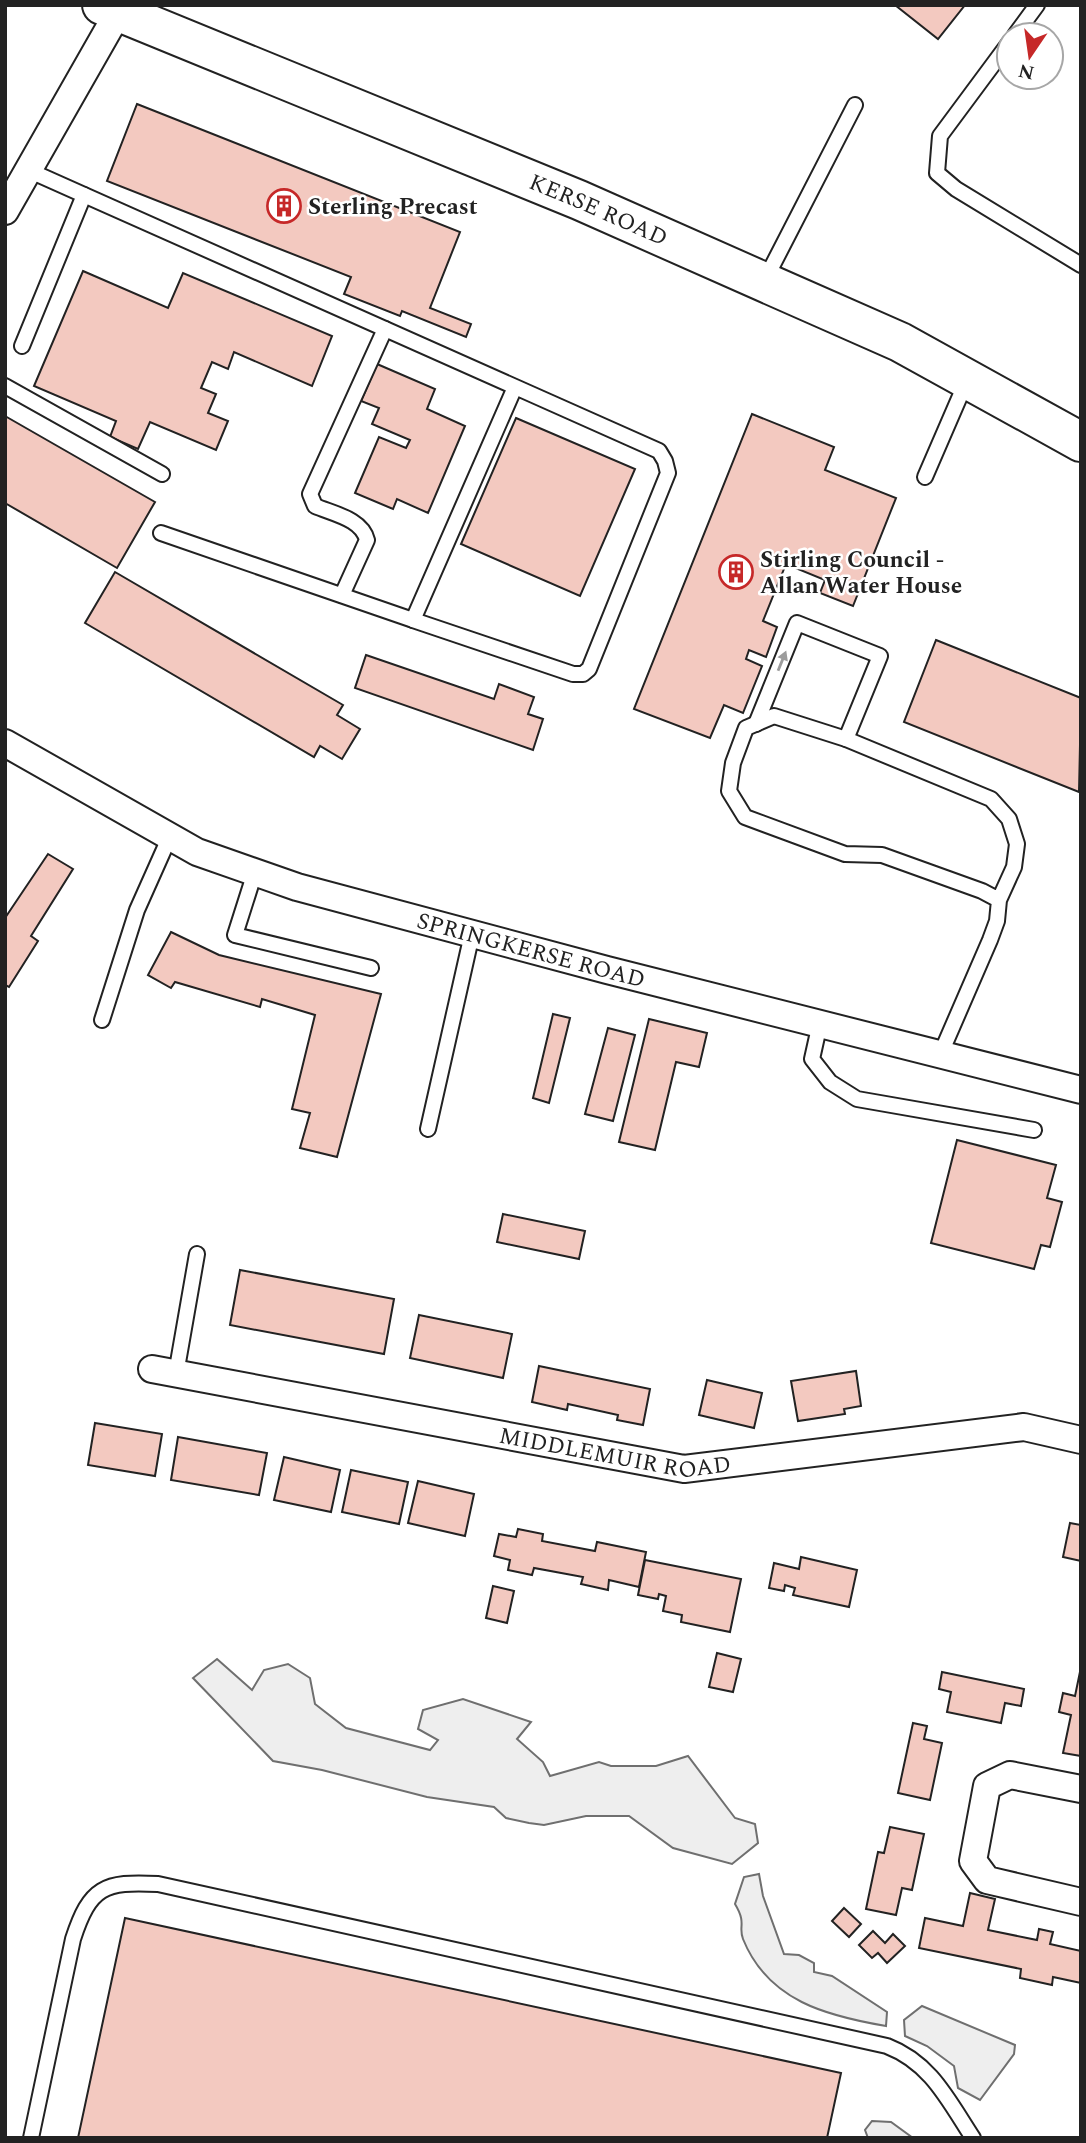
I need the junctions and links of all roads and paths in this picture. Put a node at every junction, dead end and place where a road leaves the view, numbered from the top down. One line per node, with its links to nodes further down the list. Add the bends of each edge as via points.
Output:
1 (1037, 5): 3 (lane)
2 (110, 8): 6 (street); 10 (main road, KERSE ROAD, via 579,200)
3 (1025, 21)
4 (995, 62): 9 (lane, via 940,136 937,173)
5 (855, 105): 10 (lane)
6 (28, 170): 7 (lane); 8 (street)
7 (84, 195): 11 (lane); 12 (lane)
8 (5, 211)
9 (1081, 265)
10 (764, 282): 13 (main road, KERSE ROAD, via 901,342)
11 (385, 329): 15 (lane); 20 (lane, via 310,494 315,506 358,524 368,540)
12 (22, 346)
13 (967, 379): 16 (main road, KERSE ROAD); 18 (lane)
14 (5, 386): 17 (lane)
15 (515, 387): 21 (lane); 21 (lane, via 659,451 666,461 668,473 589,669 573,674)
16 (1081, 442)
17 (162, 474)
18 (925, 477)
19 (161, 533): 20 (lane)
20 (342, 595): 21 (lane)
21 (413, 620)
22 (756, 724): 23 (lane, via 774,716); 23 (lane, one-way to 23, via 797,623 880,656); 27 (lane, via 746,728 730,781 729,791 746,817 845,855 882,855)
23 (846, 739): 27 (lane, via 991,799 1009,819 1017,844 1014,867)
24 (5, 743): 25 (street, SPRINGKERSE ROAD)
25 (170, 836): 26 (street, SPRINGKERSE ROAD, via 197,852); 30 (lane, via 136,910)
26 (255, 872): 28 (street, SPRINGKERSE ROAD); 29 (lane, via 235,934)
27 (999, 900): 32 (lane, via 990,940)
28 (472, 934): 31 (street, SPRINGKERSE ROAD); 34 (lane)
29 (371, 968)
30 (102, 1020)
31 (820, 1023): 32 (street, SPRINGKERSE ROAD); 35 (lane, via 812,1059 830,1082 857,1099)
32 (941, 1053): 33 (street, SPRINGKERSE ROAD)
33 (1081, 1090)
34 (428, 1129)
35 (1034, 1130)
36 (197, 1254): 37 (lane)
37 (164, 1372): 38 (street, MIDDLEMUIR ROAD, via 684,1469 1024,1427)
38 (1081, 1440)
39 (1081, 1788): 40 (street, via 1010,1775 987,1786 973,1861 987,1880)
40 (1081, 1902)
41 (31, 2138): 42 (lane, via 83,1909 104,1889 121,1882 158,1884 887,2046 910,2055 933,2077)
42 (973, 2138)

